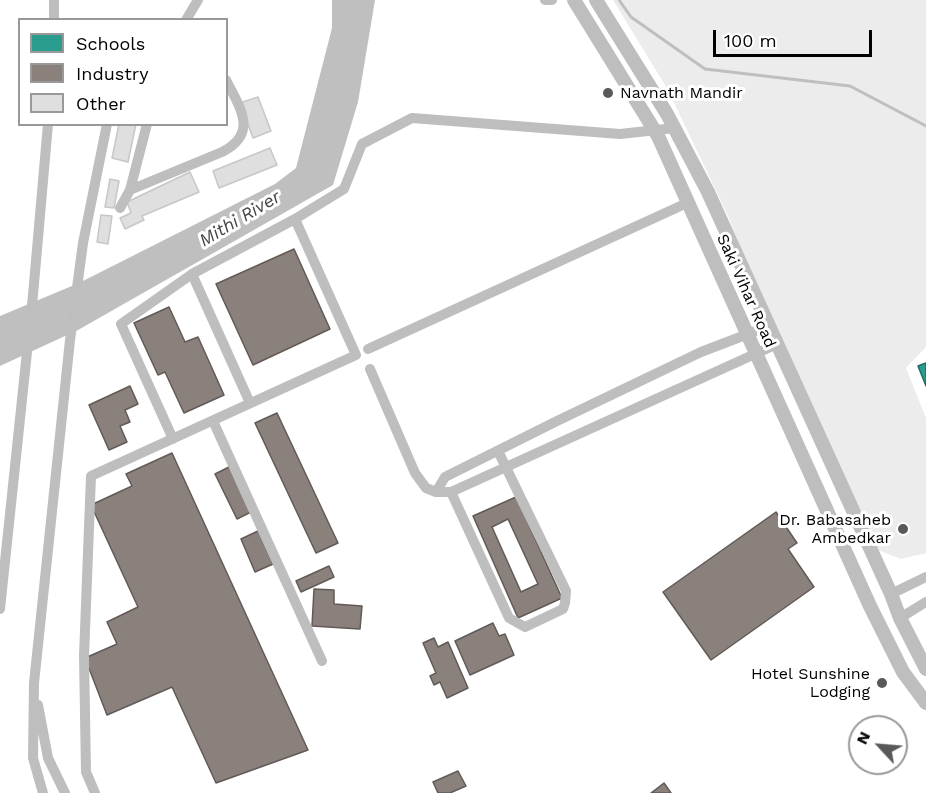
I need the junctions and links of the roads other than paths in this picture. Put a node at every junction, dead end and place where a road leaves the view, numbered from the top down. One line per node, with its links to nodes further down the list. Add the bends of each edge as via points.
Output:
1 (54, 0): 7 (street)
2 (545, 0): 3 (street)
3 (552, 0)
4 (574, 0): 14 (main road, Saki Vihar Road)
5 (596, 0): 13 (main road, Saki Vihar Road)
6 (195, 4): 8 (street)
7 (54, 18)
8 (187, 18)
9 (228, 84): 15 (street, via 243,115 244,129 234,146)
10 (48, 126): 43 (street)
11 (107, 126): 48 (street, via 83,243 70,340)
12 (146, 126): 15 (street)
13 (675, 128): 14 (street); 20 (main road, Saki Vihar Road)
14 (654, 130): 16 (main road, Saki Vihar Road); 18 (street, via 620,134 412,118 362,144 344,189)
15 (130, 190): 17 (street)
16 (687, 202): 21 (main road, Saki Vihar Road); 23 (street)
17 (120, 208)
18 (295, 219): 19 (street); 28 (street, via 356,355)
19 (192, 274): 28 (street); 32 (street, via 121,324)
20 (769, 326): 21 (street); 22 (main road, Saki Vihar Road)
21 (747, 335): 24 (main road, Saki Vihar Road); 26 (street)
22 (777, 344): 24 (street); 35 (main road, Saki Vihar Road)
23 (368, 349)
24 (756, 352): 27 (street); 38 (main road, Saki Vihar Road)
25 (370, 369): 36 (street, via 415,473 426,488)
26 (653, 375): 27 (street); 30 (street)
27 (662, 395): 31 (street)
28 (250, 404): 29 (street)
29 (213, 421): 32 (street); 46 (street)
30 (557, 421): 31 (street); 33 (street)
31 (567, 438): 34 (street)
32 (173, 439): 52 (street, via 92,476 84,656 86,772)
33 (498, 451): 34 (street); 36 (street, via 445,477)
34 (506, 466): 37 (street); 37 (street, via 566,591 563,609 532,625 525,627 510,618)
35 (840, 482): 38 (main road); 40 (main road, Saki Vihar Road)
36 (436, 492): 37 (street)
37 (451, 492)
38 (819, 492): 42 (main road, Saki Vihar Road)
39 (926, 577): 40 (street)
40 (891, 594): 42 (main road); 44 (main road, Saki Vihar Road)
41 (926, 602): 44 (street)
42 (870, 606): 45 (main road, Saki Vihar Road)
43 (0, 609)
44 (900, 618): 45 (main road); 47 (main road, Saki Vihar Road)
45 (882, 628): 49 (main road, Saki Vihar Road, via 903,672)
46 (322, 661)
47 (926, 669)
48 (34, 683): 50 (street, via 33,758); 51 (street, via 48,758)
49 (926, 703)
50 (43, 793)
51 (65, 793)
52 (95, 793)

